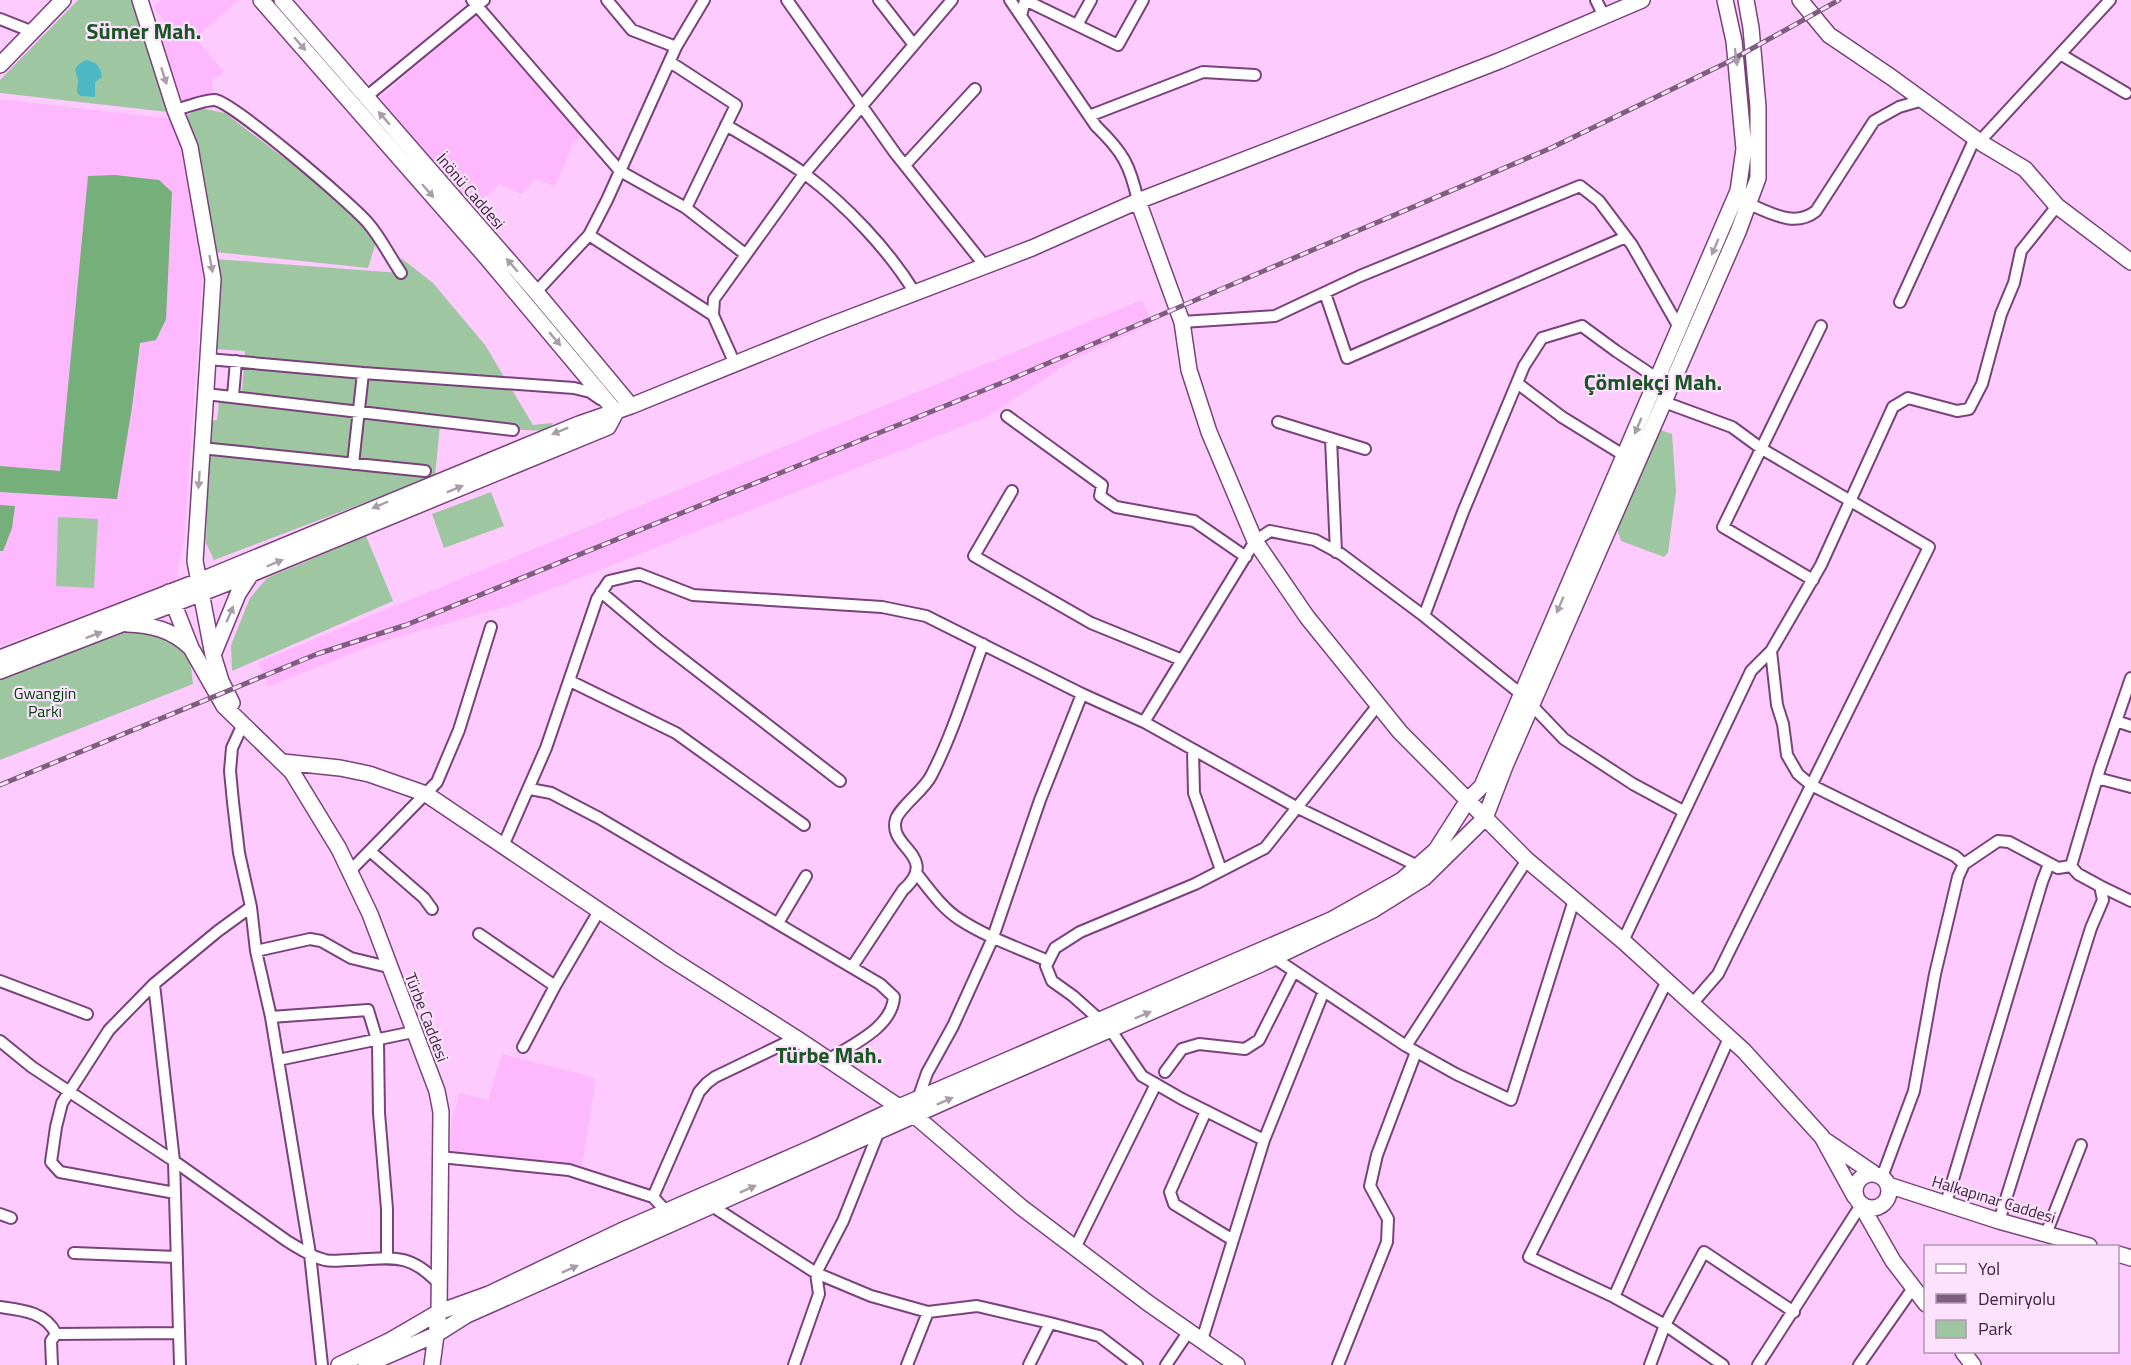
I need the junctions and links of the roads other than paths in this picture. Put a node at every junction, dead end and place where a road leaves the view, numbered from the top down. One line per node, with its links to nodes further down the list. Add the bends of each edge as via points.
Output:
1 (63, 0): 24 (main road)
2 (140, 0): 37 (main road, Türbe Caddesi, one-way to 37)
3 (261, 0): 73 (main road, one-way to 73)
4 (282, 0): 34 (main road, İnönü Caddesi)
5 (607, 0): 26 (street, via 632,30)
6 (704, 0): 26 (street)
7 (787, 0): 36 (street)
8 (879, 0): 25 (street)
9 (952, 0): 25 (street)
10 (1010, 0): 21 (street)
11 (1092, 0): 23 (street)
12 (1143, 0): 23 (street, via 1118,45)
13 (1623, 0): 20 (main road)
14 (1642, 0): 31 (main road)
15 (1725, 0): 61 (main road, one-way to 61, via 1734,41 1744,149 1740,181)
16 (1746, 0): 45 (main road, via 1758,107 1758,177)
17 (1800, 0): 35 (main road, via 1829,35)
18 (2110, 0): 27 (street)
19 (478, 2): 34 (street); 42 (street)
20 (1598, 5): 31 (main road, via 1474,62)
21 (1021, 16): 23 (street, via 1025,0); 38 (street)
22 (0, 20): 24 (street)
23 (1077, 25)
24 (33, 32): 28 (main road)
25 (914, 45): 36 (street)
26 (676, 46): 29 (street)
27 (2060, 54): 33 (street); 40 (street)
28 (1, 61)
29 (670, 62): 39 (street, via 736,105); 42 (street)
30 (1255, 75): 38 (street, via 1203,72)
31 (1456, 76): 44 (main road)
32 (975, 89): 41 (street)
33 (2126, 93)
34 (366, 97): 54 (main road, İnönü Caddesi, one-way to 34)
35 (1923, 100): 40 (main road); 45 (street, via 1899,106 1874,121 1816,211 1807,218 1778,217)
36 (861, 106): 41 (street); 43 (street)
37 (175, 110): 53 (street, via 213,99 232,110 313,172 369,223); 62 (main road, Türbe Caddesi, one-way to 62, via 190,147 213,279)
38 (1089, 116): 44 (street, via 1114,143 1131,171)
39 (726, 125): 43 (street); 47 (street)
40 (1977, 140): 46 (main road, via 2025,169); 57 (street)
41 (905, 165): 52 (street)
42 (620, 171): 47 (street); 48 (street)
43 (804, 174): 50 (street); 56 (street, via 839,202 899,266)
44 (1138, 201): 52 (main road); 59 (main road)
45 (1749, 204): 70 (main road)
46 (2057, 206): 51 (main road); 85 (street, via 2021,251 1982,384 1970,409 1957,411 1908,398 1893,407)
47 (686, 208): 50 (street)
48 (588, 235): 54 (street); 58 (street)
49 (1626, 237): 55 (street, via 1599,201 1580,186); 55 (street, via 1347,358); 61 (street)
50 (745, 254): 58 (street, via 714,299)
51 (2131, 262)
52 (985, 266): 56 (main road)
53 (401, 273)
54 (536, 292): 71 (main road, İnönü Caddesi)
55 (1325, 292): 59 (street, via 1275,316)
56 (915, 293): 64 (main road)
57 (1900, 302)
58 (713, 315): 64 (street)
59 (1182, 322): 86 (main road, via 1189,370 1209,432)
60 (1821, 326): 79 (street)
61 (1680, 329): 66 (main road)
62 (208, 359): 63 (street); 68 (main road, Türbe Caddesi)
63 (236, 361): 65 (street); 69 (street)
64 (735, 364): 71 (main road)
65 (363, 373): 72 (street); 73 (street, via 574,388 590,392)
66 (1658, 379): 67 (street, via 1582,326 1542,338); 81 (main road, one-way to 81)
67 (1517, 383): 81 (street); 94 (street)
68 (206, 394): 69 (street); 78 (main road, Türbe Caddesi)
69 (233, 396): 72 (street)
70 (1664, 402): 79 (street, via 1732,427); 107 (main road)
71 (631, 406): 73 (main road)
72 (360, 412): 76 (street); 82 (street)
73 (616, 412): 89 (main road, one-way to 73, via 608,427); 91 (main road, one-way to 91, via 491,459)
74 (1007, 416): 88 (street, via 1102,485 1100,496 1116,507 1194,521)
75 (1278, 422): 77 (street)
76 (513, 430)
77 (1331, 439): 80 (street); 87 (street)
78 (201, 448): 82 (street); 91 (main road, Türbe Caddesi, one-way to 91, via 195,551)
79 (1762, 448): 85 (street); 90 (street, via 1723,527)
80 (1365, 449)
81 (1625, 456): 107 (main road, one-way to 107)
82 (353, 464): 83 (street)
83 (425, 471)
84 (1012, 491): 102 (street, via 974,556 1091,623)
85 (1851, 500): 90 (street); 117 (street, via 1929,547)
86 (1255, 541): 87 (street, via 1270,531 1315,540); 88 (street); 108 (main road, via 1307,617)
87 (1336, 552): 94 (street)
88 (1246, 557): 102 (street)
89 (251, 574): 91 (main road); 100 (main road, one-way to 89, via 238,594)
90 (1813, 580): 99 (street)
91 (199, 587): 93 (main road); 100 (main road, Türbe Caddesi)
92 (601, 592): 97 (street, via 609,581 639,574 693,595 882,607 927,616); 104 (street); 116 (street)
93 (171, 598): 95 (main road); 98 (main road, Türbe Caddesi); 101 (main road)
94 (1424, 616): 107 (street)
95 (121, 624): 98 (main road, Türbe Caddesi, via 162,629); 103 (main road, one-way to 95)
96 (491, 627): 120 (street, via 459,730 437,782)
97 (983, 644): 106 (street); 135 (street, via 930,779 897,817 898,833 918,866)
98 (191, 648): 111 (main road, Türbe Caddesi, via 224,706)
99 (1771, 651): 117 (street, via 1787,755 1798,774); 123 (street, via 1751,671)
100 (213, 655): 111 (main road, Türbe Caddesi, via 221,681)
101 (0, 658)
102 (1182, 660): 110 (street)
103 (0, 670)
104 (570, 681): 119 (street); 125 (street, via 676,733)
105 (2130, 686): 109 (street)
106 (1082, 694): 110 (street); 145 (street)
107 (1526, 699): 121 (main road, via 1482,786); 123 (street, via 1564,739); 124 (main road)
108 (1378, 705): 121 (main road); 122 (street)
109 (2116, 720): 112 (street); 115 (street)
110 (1144, 722): 113 (street)
111 (243, 724): 114 (main road, Türbe Caddesi); 140 (street, via 232,748 230,771 239,853)
112 (2131, 726)
113 (1193, 750): 122 (street); 134 (street, via 1194,793)
114 (283, 762): 120 (main road, via 369,774); 133 (main road, Türbe Caddesi, via 309,797)
115 (2097, 778): 118 (street); 132 (street)
116 (840, 781)
117 (1811, 785): 129 (street, via 1956,856); 158 (street, via 1718,974)
118 (2131, 787)
119 (530, 789): 126 (street); 143 (street, via 551,794 599,818)
120 (426, 794): 126 (main road); 127 (street)
121 (1468, 800): 124 (main road); 131 (main road, via 1436,850)
122 (1298, 808): 131 (street); 134 (street, via 1265,848)
123 (1683, 811): 146 (street)
124 (1485, 818): 128 (main road); 148 (main road, via 1424,878 1373,910)
125 (804, 825)
126 (503, 846): 142 (main road)
127 (370, 851): 133 (street); 141 (street)
128 (1527, 860): 138 (main road); 168 (street)
129 (1964, 864): 130 (street, via 1998,842 2009,842); 184 (street, via 1935,974 1914,1091)
130 (2049, 864): 132 (street, via 2058,868); 188 (street)
131 (1418, 866): 148 (main road, via 1402,880)
132 (2071, 866): 137 (street)
133 (351, 870): 150 (main road, Türbe Caddesi)
134 (1221, 870): 149 (street, via 1080,932 1055,948)
135 (917, 874): 145 (street, via 957,918); 151 (street)
136 (806, 876): 143 (street)
137 (2100, 886): 139 (street); 191 (street, via 2103,900)
138 (1574, 900): 146 (main road); 168 (street, via 1511,1100)
139 (2131, 901)
140 (251, 907): 147 (street); 155 (street)
141 (432, 909)
142 (599, 911): 156 (street); 163 (main road)
143 (778, 923): 151 (street)
144 (479, 934): 156 (street)
145 (993, 936): 149 (street); 174 (street)
146 (1623, 941): 154 (main road)
147 (256, 951): 150 (street, via 310,939 351,958); 160 (street)
148 (1268, 954): 152 (street); 161 (main road)
149 (1048, 961): 161 (street, via 1052,981)
150 (388, 967): 162 (main road, Türbe Caddesi)
151 (852, 967): 170 (street, via 887,990 894,998 893,1008 878,1028)
152 (1294, 971): 157 (street); 171 (street, via 1259,1040 1245,1049 1199,1044 1182,1050)
153 (0, 981): 159 (street)
154 (1667, 981): 158 (main road); 203 (street, via 1529,1257)
155 (154, 984): 173 (street, via 109,1030); 183 (street)
156 (555, 986): 167 (street)
157 (1324, 991): 168 (street); 180 (street)
158 (1692, 1004): 164 (main road)
159 (87, 1014)
160 (271, 1017): 165 (street, via 368,1010); 169 (street)
161 (1105, 1025): 172 (street, via 1142,1076); 174 (main road); 177 (main road, one-way to 161)
162 (413, 1032): 165 (street); 182 (main road, Türbe Caddesi, via 440,1102)
163 (796, 1038): 170 (main road); 186 (street, via 706,1083)
164 (1730, 1038): 179 (main road); 203 (street)
165 (377, 1039): 169 (street); 199 (street)
166 (0, 1041): 173 (street)
167 (523, 1047)
168 (1411, 1049): 229 (street, via 1370,1186 1388,1219 1387,1242)
169 (278, 1059): 197 (street)
170 (828, 1060): 175 (main road)
171 (1165, 1072)
172 (1156, 1084): 176 (street); 195 (street)
173 (70, 1091): 183 (street); 185 (street, via 62,1103 56,1127 51,1162 54,1167 60,1172)
174 (918, 1099): 175 (main road); 177 (street)
175 (899, 1107): 177 (main road); 190 (main road)
176 (1206, 1111): 180 (street); 193 (street, via 1170,1192 1174,1204)
177 (914, 1115): 178 (main road); 195 (main road, via 1021,1208)
178 (879, 1131): 189 (main road, one-way to 178); 200 (street, via 843,1221)
179 (1822, 1137): 184 (main road, Halkapınar Caddesi); 187 (main road)
180 (1264, 1140): 193 (street)
181 (2081, 1145): 192 (street)
182 (440, 1157): 186 (street, via 569,1170); 201 (main road, Türbe Caddesi)
183 (174, 1161): 185 (street); 197 (street)
184 (1881, 1178): 187 (main road, via 1863,1175 1856,1182); 187 (main road, via 1887,1199 1880,1206 1870,1208); 188 (main road, Halkapınar Caddesi)
185 (175, 1193): 198 (street)
186 (653, 1197): 190 (street)
187 (1858, 1201): 202 (main road); 208 (street)
188 (1946, 1203): 191 (main road, Halkapınar Caddesi)
189 (712, 1206): 200 (street); 214 (main road, one-way to 189, via 466,1315)
190 (666, 1211): 206 (main road, via 489,1294)
191 (1999, 1221): 192 (main road, Halkapınar Caddesi)
192 (2046, 1234): 194 (main road, Halkapınar Caddesi)
193 (1233, 1240): 215 (street)
194 (2085, 1245)
195 (1075, 1248): 211 (main road)
196 (74, 1253): 198 (street)
197 (309, 1254): 199 (street, via 326,1261); 219 (street)
198 (177, 1257): 212 (street)
199 (387, 1258): 201 (street, via 419,1265)
200 (816, 1273): 207 (street, via 871,1296); 223 (street, via 819,1294)
201 (439, 1284): 206 (main road, Türbe Caddesi)
202 (1913, 1288): 204 (main road); 233 (street)
203 (1614, 1297): 210 (street)
204 (1924, 1302)
205 (0, 1307): 213 (street, via 35,1314 46,1320)
206 (439, 1312): 214 (main road, Türbe Caddesi); 220 (main road)
207 (928, 1312): 209 (street, via 977,1306); 224 (street)
208 (1794, 1312): 210 (street, via 1704,1252); 232 (street)
209 (1050, 1323): 225 (street); 226 (street, via 1099,1336)
210 (1665, 1325): 230 (street); 231 (street)
211 (1189, 1332): 215 (main road); 227 (street)
212 (178, 1333): 213 (street); 218 (street)
213 (56, 1334): 217 (street, via 51,1341)
214 (437, 1334): 221 (main road); 222 (main road, Türbe Caddesi)
215 (1202, 1340): 228 (main road)
216 (1964, 1353): 234 (main road)
217 (52, 1365)
218 (180, 1365)
219 (322, 1365)
220 (339, 1365)
221 (366, 1365)
222 (432, 1365)
223 (794, 1365)
224 (907, 1365)
225 (1029, 1365)
226 (1137, 1365)
227 (1166, 1365)
228 (1237, 1365)
229 (1338, 1365)
230 (1650, 1365)
231 (1723, 1365)
232 (1758, 1365)
233 (1859, 1365)
234 (1973, 1365)

